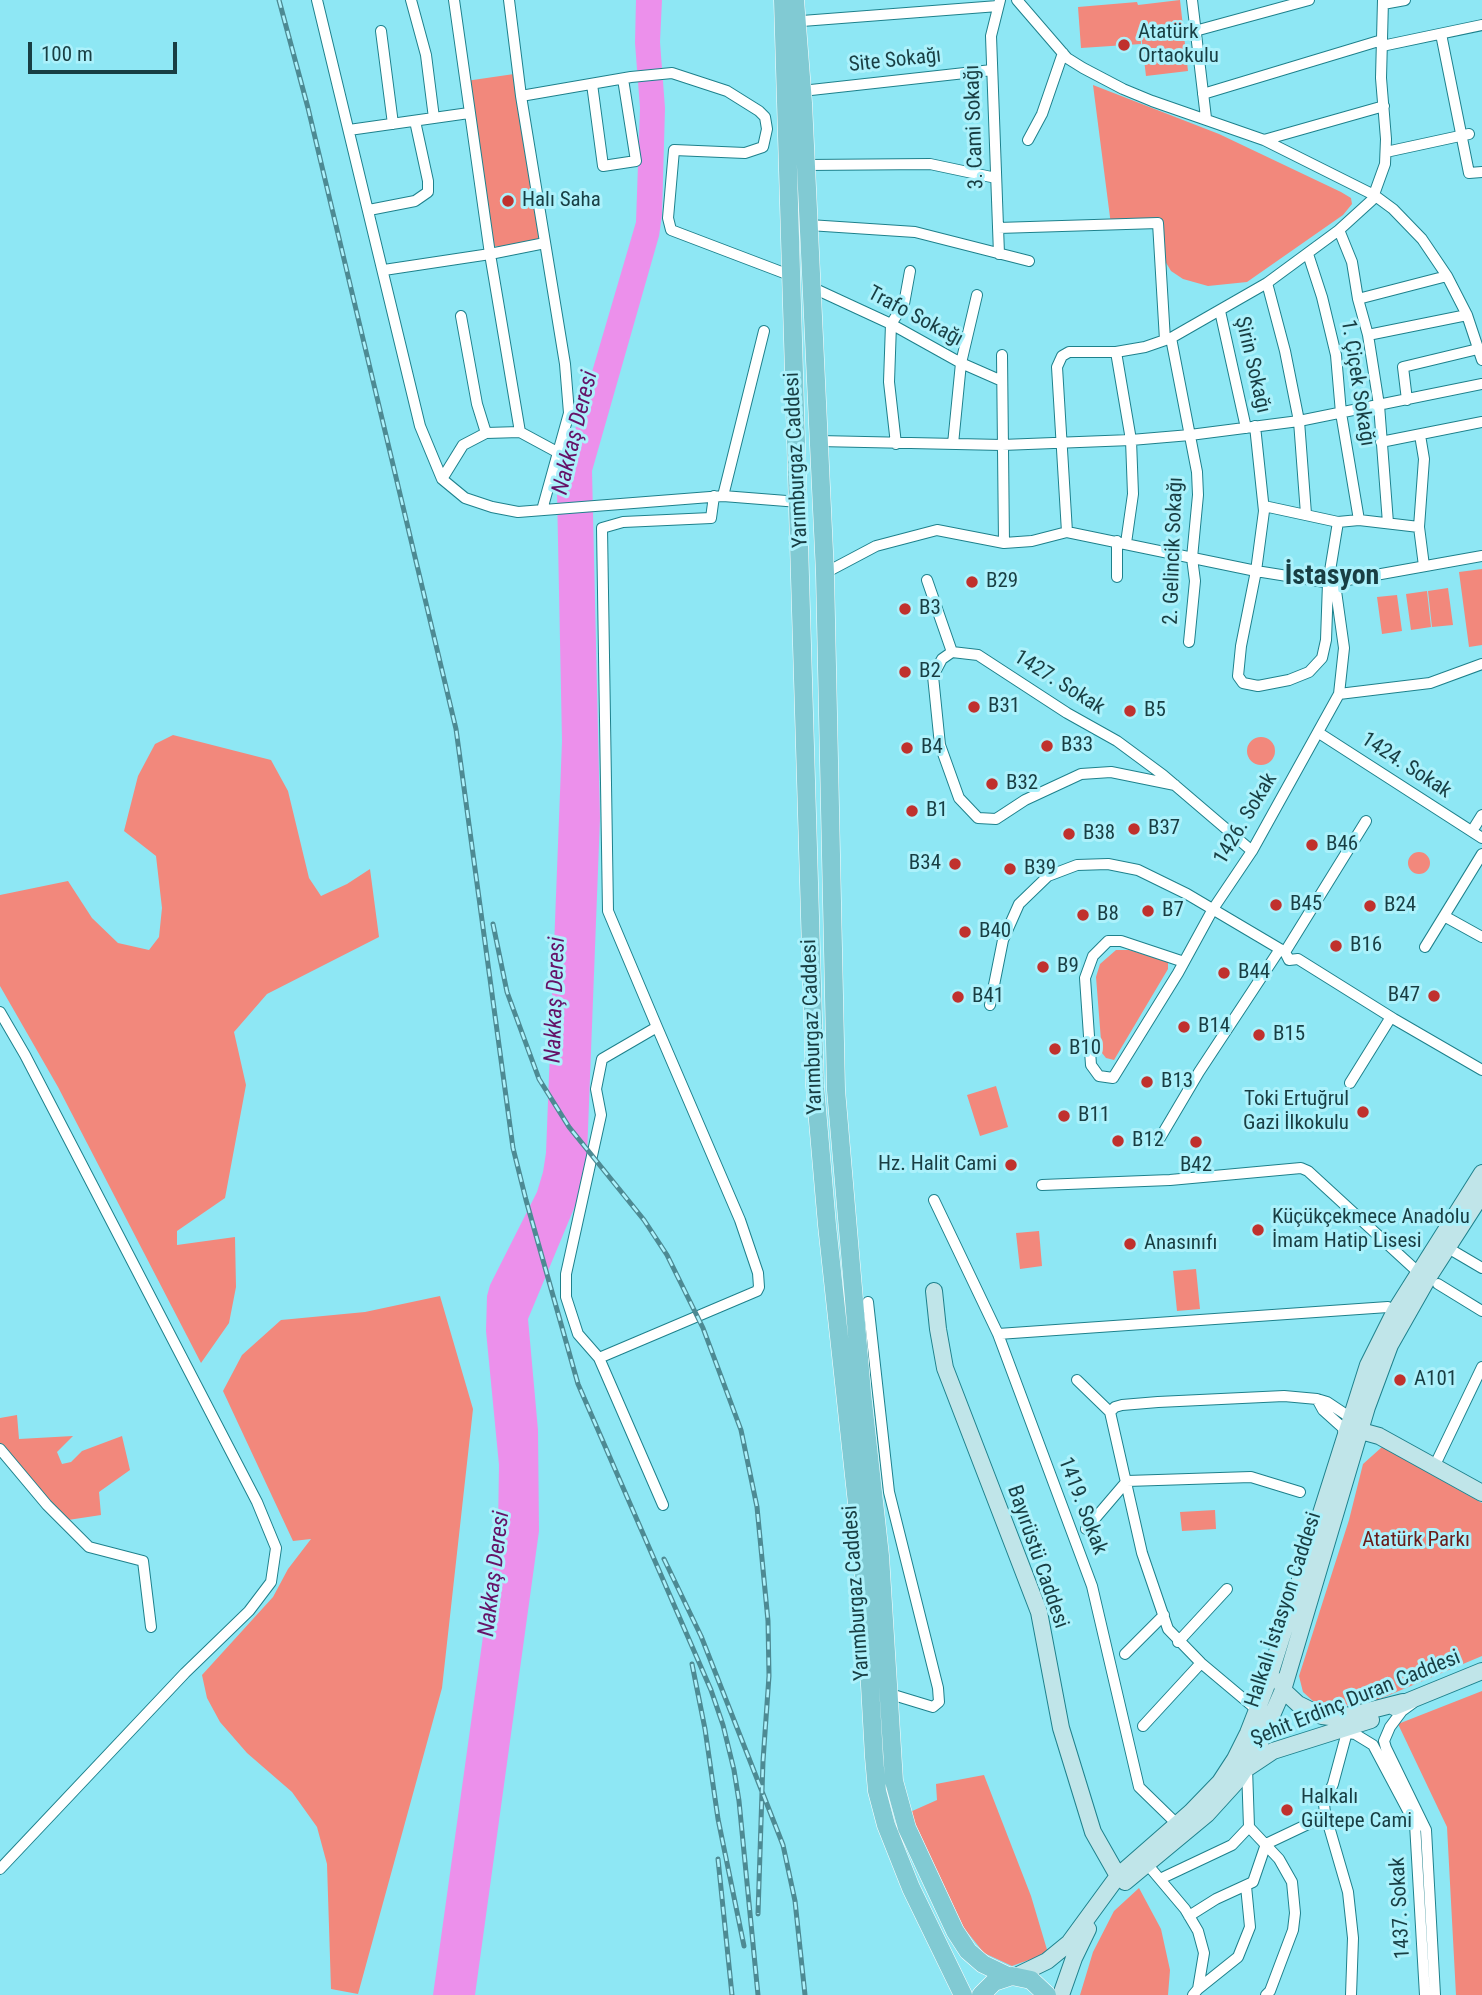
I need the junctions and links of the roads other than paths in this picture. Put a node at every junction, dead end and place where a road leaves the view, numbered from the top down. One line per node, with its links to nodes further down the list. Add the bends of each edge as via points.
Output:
1 (317, 0): 35 (street)
2 (411, 0): 31 (street, via 426,55)
3 (454, 0): 30 (street)
4 (509, 0): 28 (street)
5 (775, 0): 21 (main road)
6 (783, 0): 21 (main road)
7 (795, 0): 16 (main road)
8 (804, 0): 16 (main road)
9 (1017, 0): 22 (street)
10 (1192, 0): 18 (street)
11 (1309, 0): 18 (street)
12 (1405, 0): 13 (street)
13 (1383, 2): 20 (street)
14 (999, 3): 16 (street); 23 (street, 3. Cami Sokağı, via 991,36)
15 (1482, 25): 19 (street)
16 (800, 28): 26 (main road, Yarımburgaz Caddesi)
17 (380, 31): 34 (street)
18 (1195, 31): 27 (street)
19 (1441, 34): 20 (street); 36 (street)
20 (1382, 43): 27 (street); 29 (street)
21 (784, 52): 55 (main road, Yarımburgaz Caddesi)
22 (1063, 53): 32 (street, via 1123,89); 37 (street)
23 (992, 69): 26 (street, Site Sokağı); 42 (street, 3. Cami Sokağı)
24 (627, 78): 25 (street); 25 (street, via 636,161 603,166); 55 (street, via 672,73 727,91 765,117 764,148 745,153 674,150 668,218 671,230)
25 (592, 84): 28 (street)
26 (802, 91): 40 (main road, Yarımburgaz Caddesi)
27 (1203, 94): 32 (street)
28 (521, 96): 48 (street)
29 (1384, 106): 38 (street); 39 (street)
30 (469, 113): 31 (street); 49 (street)
31 (434, 118): 33 (street)
32 (1206, 118): 38 (street)
33 (415, 121): 34 (street); 44 (street, via 428,192 415,201)
34 (393, 124): 35 (street)
35 (349, 130): 44 (street)
36 (1465, 135): 39 (street); 41 (street, via 1469,173)
37 (1028, 140)
38 (1264, 140): 43 (street)
39 (1386, 152): 43 (street)
40 (806, 165): 42 (street, via 930,164); 45 (main road, Yarımburgaz Caddesi)
41 (1482, 172)
42 (996, 178): 46 (street, 3. Cami Sokağı)
43 (1374, 195): 47 (street); 56 (street, via 1422,239)
44 (369, 210): 53 (street)
45 (809, 225): 50 (street, via 915,232); 58 (main road, Yarımburgaz Caddesi)
46 (998, 228): 50 (street, 3. Cami Sokağı); 67 (street, 2. Gelincik Sokağı, via 1158,223)
47 (1339, 230): 51 (street); 60 (street, via 1352,262)
48 (545, 243): 49 (street); 92 (street, via 569,413)
49 (490, 254): 53 (street); 80 (street)
50 (999, 254): 52 (street)
51 (1308, 254): 57 (street); 76 (street, 1. Çiçek Sokağı, via 1336,355)
52 (1029, 261)
53 (384, 270): 93 (street, via 420,426)
54 (910, 271): 64 (street, via 904,304)
55 (792, 276): 85 (main road, Yarımburgaz Caddesi)
56 (1447, 276): 60 (street); 63 (street)
57 (1267, 283): 61 (street); 77 (street)
58 (811, 287): 64 (street, Trafo Sokağı); 86 (main road, Yarımburgaz Caddesi)
59 (977, 295): 71 (street)
60 (1358, 299): 66 (street)
61 (1220, 311): 67 (street); 79 (street, Şirin Sokağı)
62 (461, 316): 81 (street)
63 (1467, 316): 66 (street); 70 (street)
64 (891, 324): 71 (street, Trafo Sokağı); 89 (street, via 889,382)
65 (764, 331): 94 (street)
66 (1368, 335): 75 (street)
67 (1168, 339): 68 (street); 82 (street, 2. Gelincik Sokağı)
68 (1116, 352): 84 (street); 88 (street, via 1062,356 1057,367)
69 (1002, 355): 72 (street)
70 (1480, 355): 74 (street, via 1403,367)
71 (961, 363): 72 (street, Trafo Sokağı); 90 (street)
72 (1002, 381): 91 (street)
73 (1482, 384): 74 (street)
74 (1407, 400): 75 (street)
75 (1379, 405): 76 (street); 87 (street)
76 (1341, 413): 77 (street); 99 (street, 1. Çiçek Sokağı)
77 (1299, 421): 79 (street); 98 (street)
78 (1482, 422): 83 (street)
79 (1251, 427): 82 (street); 96 (street, Şirin Sokağı)
80 (520, 432): 81 (street); 92 (street)
81 (486, 433): 93 (street, via 463,445)
82 (1190, 435): 84 (street); 107 (street, 2. Gelincik Sokağı, via 1198,483)
83 (1420, 435): 87 (street); 102 (street, via 1424,458)
84 (1131, 440): 88 (street); 104 (street, via 1133,494)
85 (798, 441): 86 (main road); 95 (main road, Yarımburgaz Caddesi)
86 (819, 441): 89 (street); 110 (main road, Yarımburgaz Caddesi)
87 (1381, 442): 101 (street)
88 (1062, 443): 91 (street); 103 (street)
89 (896, 444): 90 (street)
90 (953, 444): 91 (street)
91 (1002, 445): 105 (street)
92 (557, 452): 97 (street)
93 (443, 479): 97 (street, via 464,498 492,508)
94 (718, 496): 95 (street); 97 (street); 135 (street, via 711,518 623,522 602,528 608,911)
95 (799, 502): 174 (main road, Yarımburgaz Caddesi, via 815,1086)
96 (1264, 506): 98 (street); 109 (street, Şirin Sokağı)
97 (542, 510)
98 (1306, 514): 100 (street)
99 (1359, 520): 100 (street); 101 (street)
100 (1338, 522): 113 (street)
101 (1388, 523): 102 (street)
102 (1419, 527): 108 (street)
103 (1067, 533): 104 (street); 105 (street)
104 (1121, 542): 107 (street); 111 (street)
105 (1004, 543): 110 (street, via 937,530 876,546)
106 (1482, 556): 108 (street)
107 (1192, 558): 109 (street); 114 (street, 2. Gelincik Sokağı, via 1195,581)
108 (1424, 566): 113 (street)
109 (1256, 571): 113 (street); 113 (street, Şirin Sokağı, via 1238,677 1258,687 1309,672 1322,658)
110 (825, 573): 174 (main road, Yarımburgaz Caddesi, via 836,1090 880,1556)
111 (1117, 577)
112 (927, 580): 115 (street)
113 (1332, 587): 117 (street, 1426. Sokak, via 1344,641)
114 (1189, 642)
115 (952, 652): 119 (street, 1427. Sokak, via 978,654 1117,741); 119 (street, 1427. Sokak, via 933,676 940,745 959,798 978,818 996,820 1080,774 1111,772)
116 (1482, 664): 117 (street, via 1430,683)
117 (1339, 694): 118 (street, 1426. Sokak)
118 (1319, 733): 122 (street, 1424. Sokak); 124 (street, 1426. Sokak)
119 (1175, 785): 124 (street, 1427. Sokak)
120 (1482, 815): 122 (street)
121 (1366, 821): 130 (street)
122 (1472, 831): 123 (street, 1424. Sokak)
123 (1482, 838)
124 (1252, 851): 126 (street, 1426. Sokak)
125 (1482, 854): 127 (street)
126 (1213, 909): 130 (street); 131 (street, 1426. Sokak); 132 (street, via 1138,870 1108,864 1077,865 1048,876 1019,904 1003,940)
127 (1444, 916): 128 (street); 129 (street)
128 (1482, 937)
129 (1425, 947)
130 (1283, 950): 134 (street, via 1295,951 1298,960); 138 (street)
131 (1184, 962): 131 (street, 1426. Sokak, via 1113,1078 1100,1076 1091,1065 1084,978 1093,956 1108,941 1121,941)
132 (990, 1005)
133 (0, 1012): 186 (street, via 257,1502 276,1548 271,1582 249,1611)
134 (1391, 1017): 136 (street); 137 (street)
135 (657, 1027): 151 (street, via 602,1059 596,1089 601,1115 566,1274 566,1297 578,1334); 151 (street, via 740,1220 759,1287)
136 (1482, 1070)
137 (1350, 1083)
138 (1160, 1138)
139 (1482, 1173): 145 (main road, Halkalı İstasyon Caddesi)
140 (1042, 1185): 145 (street, via 1301,1168)
141 (1482, 1194): 143 (main road, Halkalı İstasyon Caddesi)
142 (934, 1200): 150 (street, 1419. Sokak)
143 (1448, 1248): 144 (street); 145 (main road, Halkalı İstasyon Caddesi)
144 (1482, 1268)
145 (1428, 1278): 148 (main road, Halkalı İstasyon Caddesi); 149 (street); 156 (main road, Halkalı İstasyon Caddesi, via 1390,1345)
146 (934, 1291): 187 (main road, Bayırüstü Caddesi, via 945,1368 1039,1612 1065,1741 1093,1832)
147 (867, 1302): 174 (street, via 889,1492 939,1702 933,1707)
148 (1395, 1311): 150 (street, via 1388,1307); 156 (main road, Halkalı İstasyon Caddesi, via 1368,1365)
149 (1482, 1311)
150 (998, 1334): 182 (street, 1419. Sokak, via 1092,1586 1139,1787)
151 (599, 1358): 163 (street)
152 (1482, 1367): 159 (street)
153 (1077, 1380): 155 (street)
154 (1317, 1399): 155 (street, via 1284,1396 1158,1402 1122,1405); 156 (street); 157 (street, via 1343,1428)
155 (1110, 1412): 160 (street)
156 (1356, 1424): 157 (main road); 159 (main road); 173 (main road, Halkalı İstasyon Caddesi)
157 (1344, 1442): 165 (main road, Halkalı İstasyon Caddesi)
158 (0, 1449): 168 (street, via 89,1546 143,1561)
159 (1434, 1467): 162 (main road)
160 (1127, 1481): 161 (street, via 1251,1477); 164 (street); 167 (street, via 1142,1553)
161 (1300, 1492)
162 (1482, 1493)
163 (663, 1505)
164 (1086, 1529)
165 (1309, 1550): 173 (main road, via 1309,1570 1280,1666); 177 (main road, Halkalı İstasyon Caddesi)
166 (1227, 1589): 169 (street)
167 (1164, 1615): 169 (street); 170 (street)
168 (151, 1627)
169 (1178, 1642): 171 (street)
170 (1125, 1654)
171 (1201, 1663): 177 (street); 178 (street)
172 (1481, 1671): 175 (main road, Şehit Erdinç Duran Caddesi)
173 (1283, 1690): 176 (main road, via 1306,1709 1331,1717); 180 (main road, Halkalı İstasyon Caddesi)
174 (879, 1693): 191 (main road, Yarımburgaz Caddesi, via 907,1828 955,1931 983,1964); 194 (main road, Yarımburgaz Caddesi, via 877,1791 886,1825)
175 (1424, 1695): 176 (main road, Şehit Erdinç Duran Caddesi); 200 (street, via 1402,1711 1384,1741 1426,1830)
176 (1403, 1702): 179 (main road, Şehit Erdinç Duran Caddesi)
177 (1257, 1710): 182 (main road, Halkalı İstasyon Caddesi, via 1220,1782)
178 (1143, 1726)
179 (1341, 1732): 180 (main road, Şehit Erdinç Duran Caddesi, via 1273,1751); 181 (street); 199 (street, 1437. Sokak, via 1363,1737 1373,1745 1415,1824)
180 (1247, 1768): 183 (street); 185 (main road, Halkalı İstasyon Caddesi, via 1207,1814)
181 (1325, 1815): 184 (street); 198 (street, via 1348,1892 1353,1938)
182 (1178, 1824): 187 (main road, Halkalı İstasyon Caddesi)
183 (1249, 1827): 184 (street); 188 (street, via 1232,1845)
184 (1266, 1844): 189 (street, via 1253,1882); 193 (street, via 1292,1882 1295,1913)
185 (1147, 1864): 188 (street); 197 (main road, Halkalı İstasyon Caddesi, via 1118,1888 1095,1918)
186 (0, 1869)
187 (1118, 1876): 191 (main road, Halkalı İstasyon Caddesi, via 1060,1951)
188 (1160, 1879): 190 (street)
189 (1246, 1886): 190 (street); 192 (street, via 1250,1927 1238,1957)
190 (1189, 1916): 192 (street, via 1204,1953)
191 (1012, 1976): 195 (main road, via 994,1982); 196 (main road, Yarımburgaz Caddesi, via 1031,1979)
192 (1195, 1992)
193 (1272, 1994)
194 (962, 1995)
195 (981, 1995)
196 (1047, 1995)
197 (1061, 1995)
198 (1351, 1995)
199 (1425, 1995)
200 (1435, 1995)

